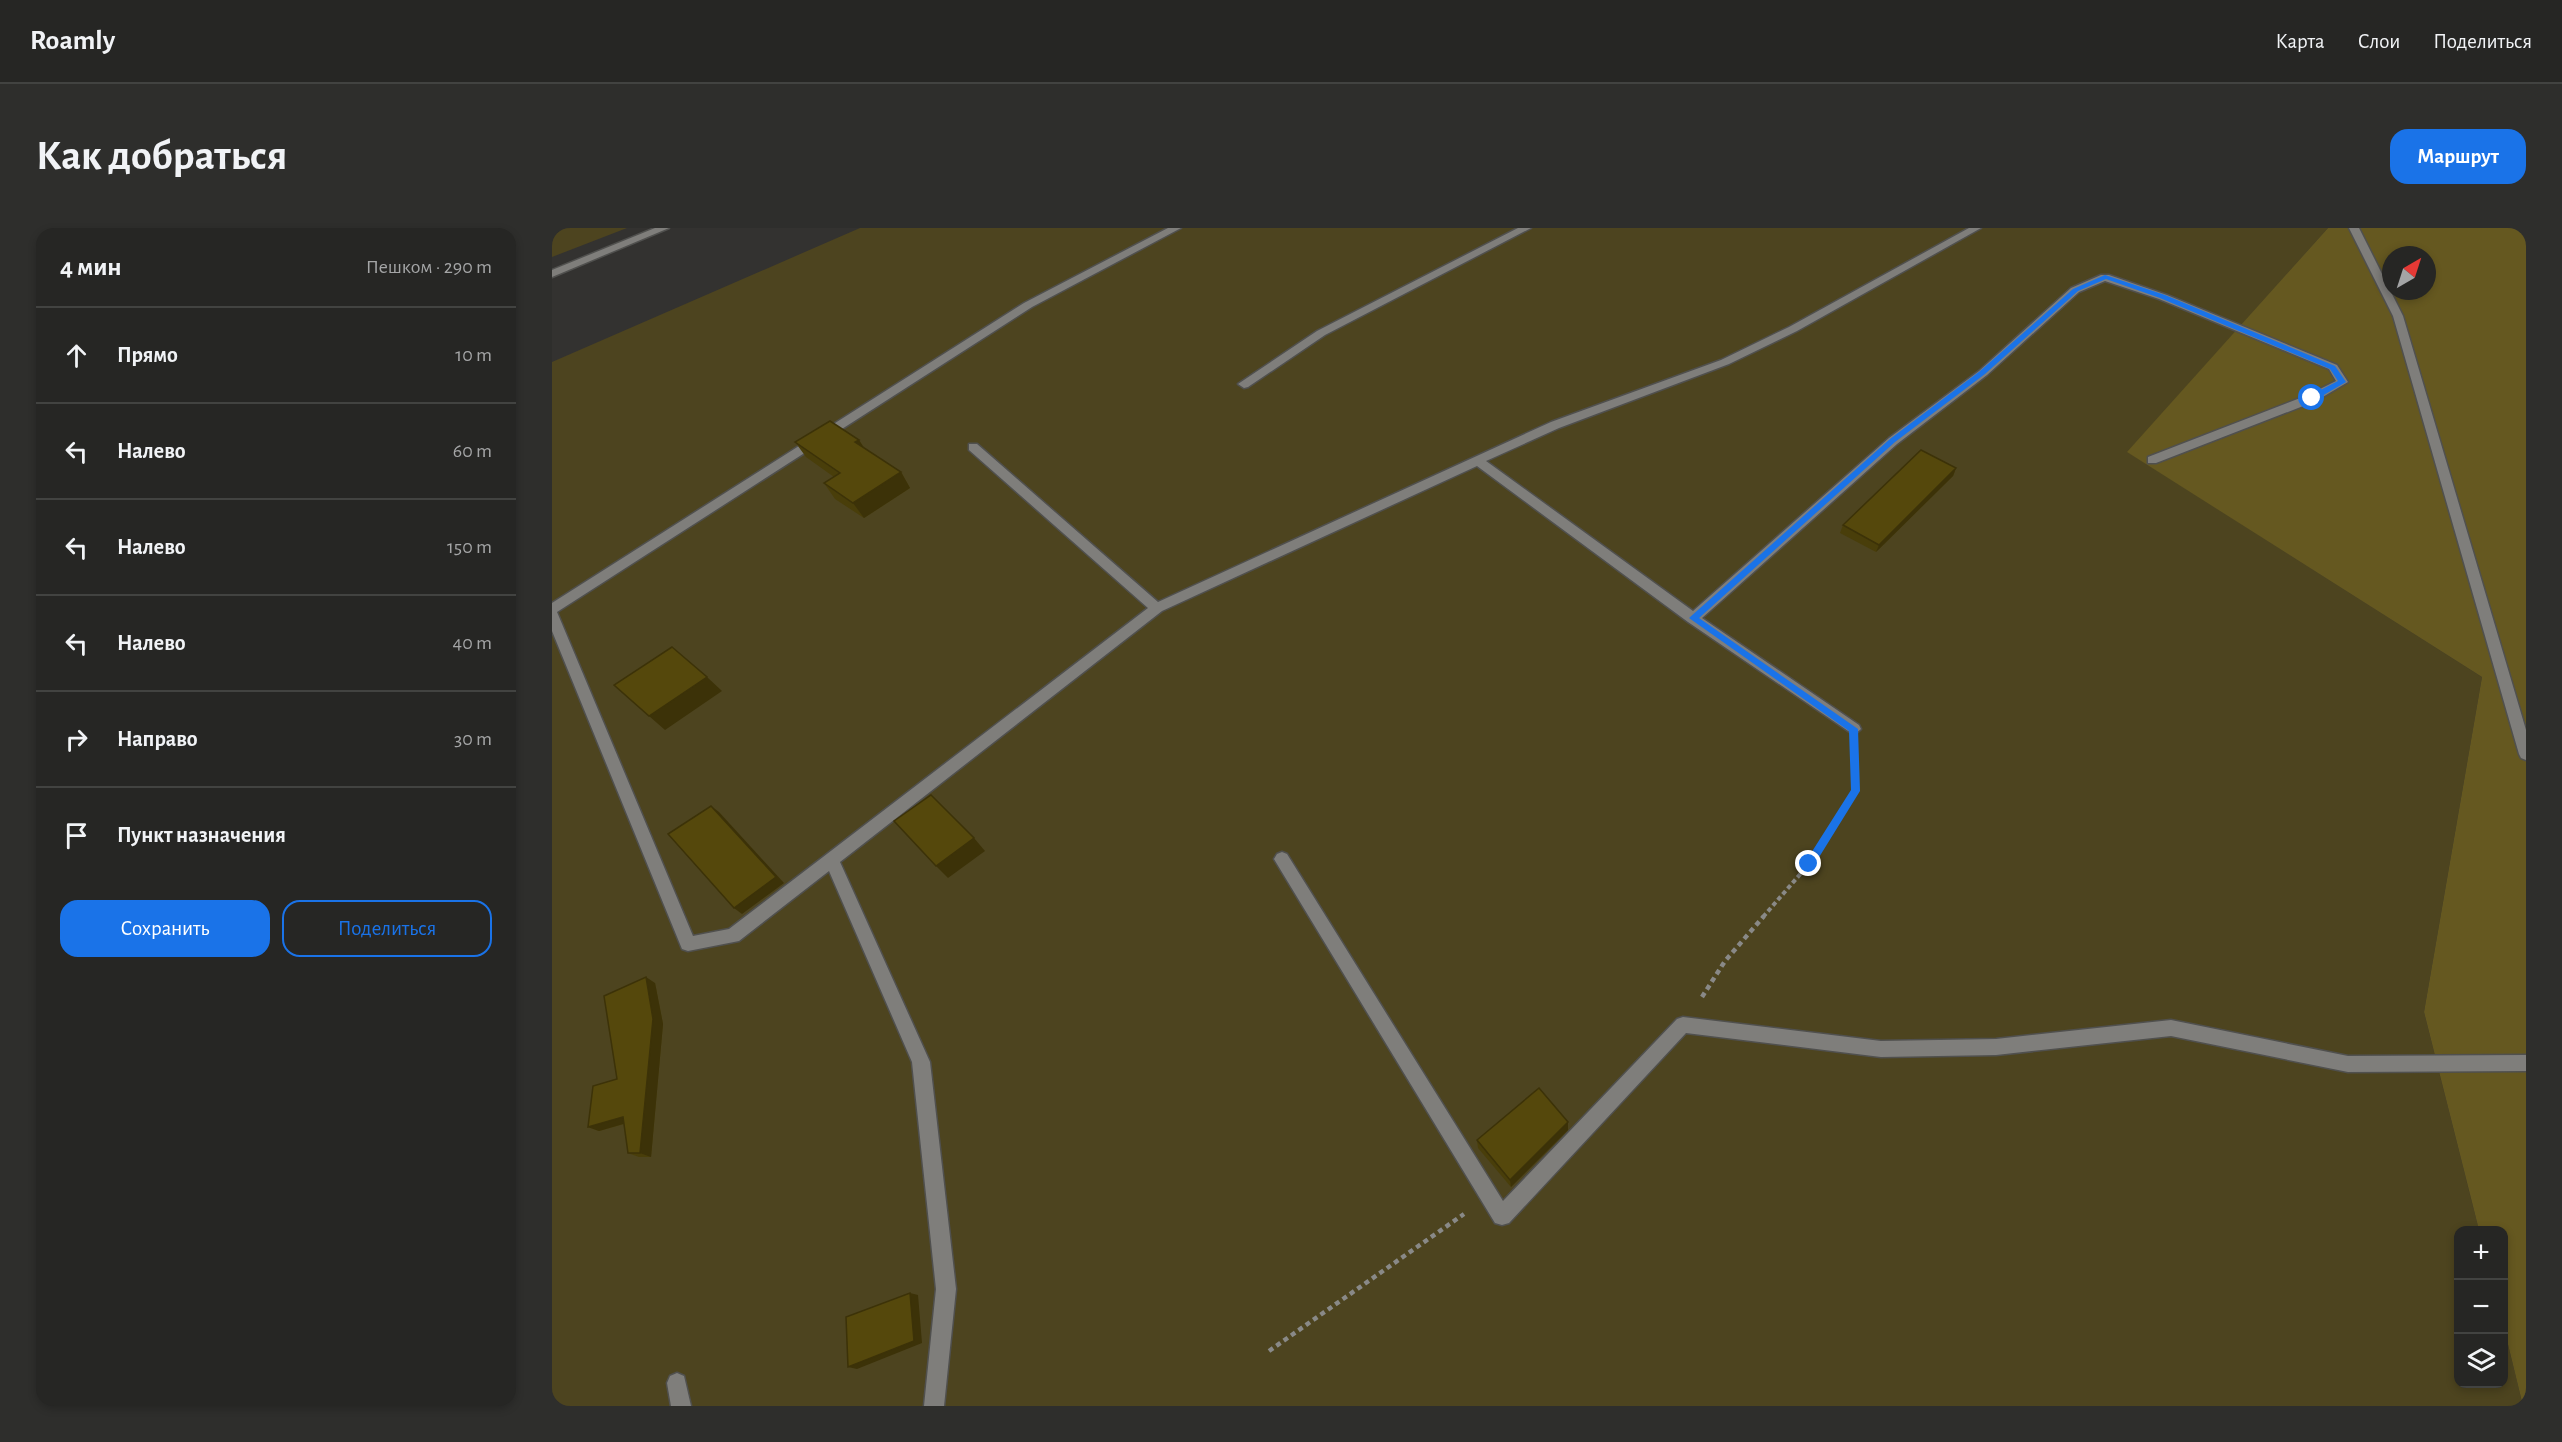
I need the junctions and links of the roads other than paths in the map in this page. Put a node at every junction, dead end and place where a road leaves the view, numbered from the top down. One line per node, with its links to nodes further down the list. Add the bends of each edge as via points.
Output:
1 (664, 228): 6 (lane)
2 (1176, 228): 11 (lane, via 1028,304)
3 (1526, 228): 7 (lane, via 1321,333)
4 (1976, 228): 10 (lane, via 1725,362 1554,425)
5 (2354, 228): 16 (lane, via 2398,316)
6 (552, 274)
7 (1244, 384)
8 (973, 447): 12 (lane)
9 (2152, 460): 14 (lane, via 2312,398 2342,382 2333,367 2105,277 2075,290 1983,373 1893,441)
10 (1478, 461): 12 (lane); 14 (lane)
11 (552, 609)
12 (1157, 609): 18 (lane)
13 (552, 615): 18 (lane, via 688,944 733,936)
14 (1693, 618): 15 (lane)
15 (1854, 729)
16 (2526, 754)
17 (1282, 859): 19 (lane, via 1502,1216 1683,1025 1881,1049 1996,1047 2170,1028 2348,1064)
18 (832, 860): 22 (lane, via 921,1062 946,1289)
19 (2526, 1063)
20 (677, 1383): 21 (lane)
21 (681, 1406)
22 (934, 1406)

